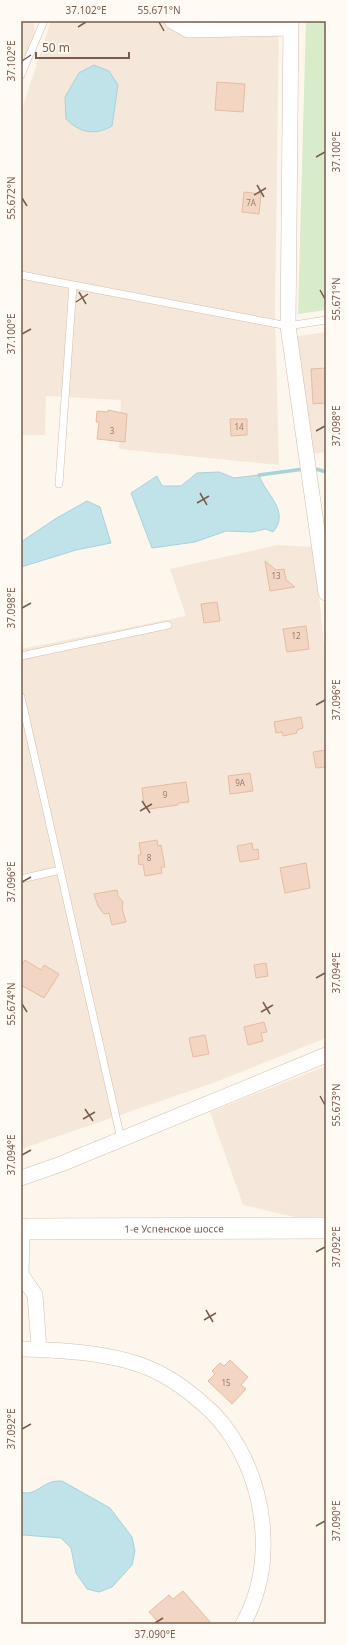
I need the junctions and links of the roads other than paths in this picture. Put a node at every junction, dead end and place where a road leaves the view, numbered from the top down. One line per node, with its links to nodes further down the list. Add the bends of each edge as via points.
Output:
1 (44, 21): 4 (lane)
2 (172, 21): 3 (street, via 188,30)
3 (291, 25): 8 (street)
4 (21, 75)
5 (21, 275): 6 (lane)
6 (73, 285): 8 (lane); 9 (lane)
7 (326, 320): 8 (lane)
8 (288, 326): 10 (street)
9 (59, 484)
10 (326, 593)
11 (168, 625): 12 (lane)
12 (21, 656)
13 (21, 697): 14 (lane)
14 (60, 870): 15 (lane); 17 (lane)
15 (21, 879)
16 (326, 1055): 17 (street)
17 (121, 1139): 18 (street)
18 (21, 1178)
19 (326, 1228): 20 (main road, 1-е Успенское шоссе)
20 (22, 1229): 21 (street)
21 (22, 1277): 23 (street, via 35,1295)
22 (21, 1349): 23 (street)
23 (39, 1349): 24 (street, via 123,1359 162,1374 197,1398 225,1426 243,1458 256,1489 263,1528 263,1564 256,1596)
24 (243, 1624)

